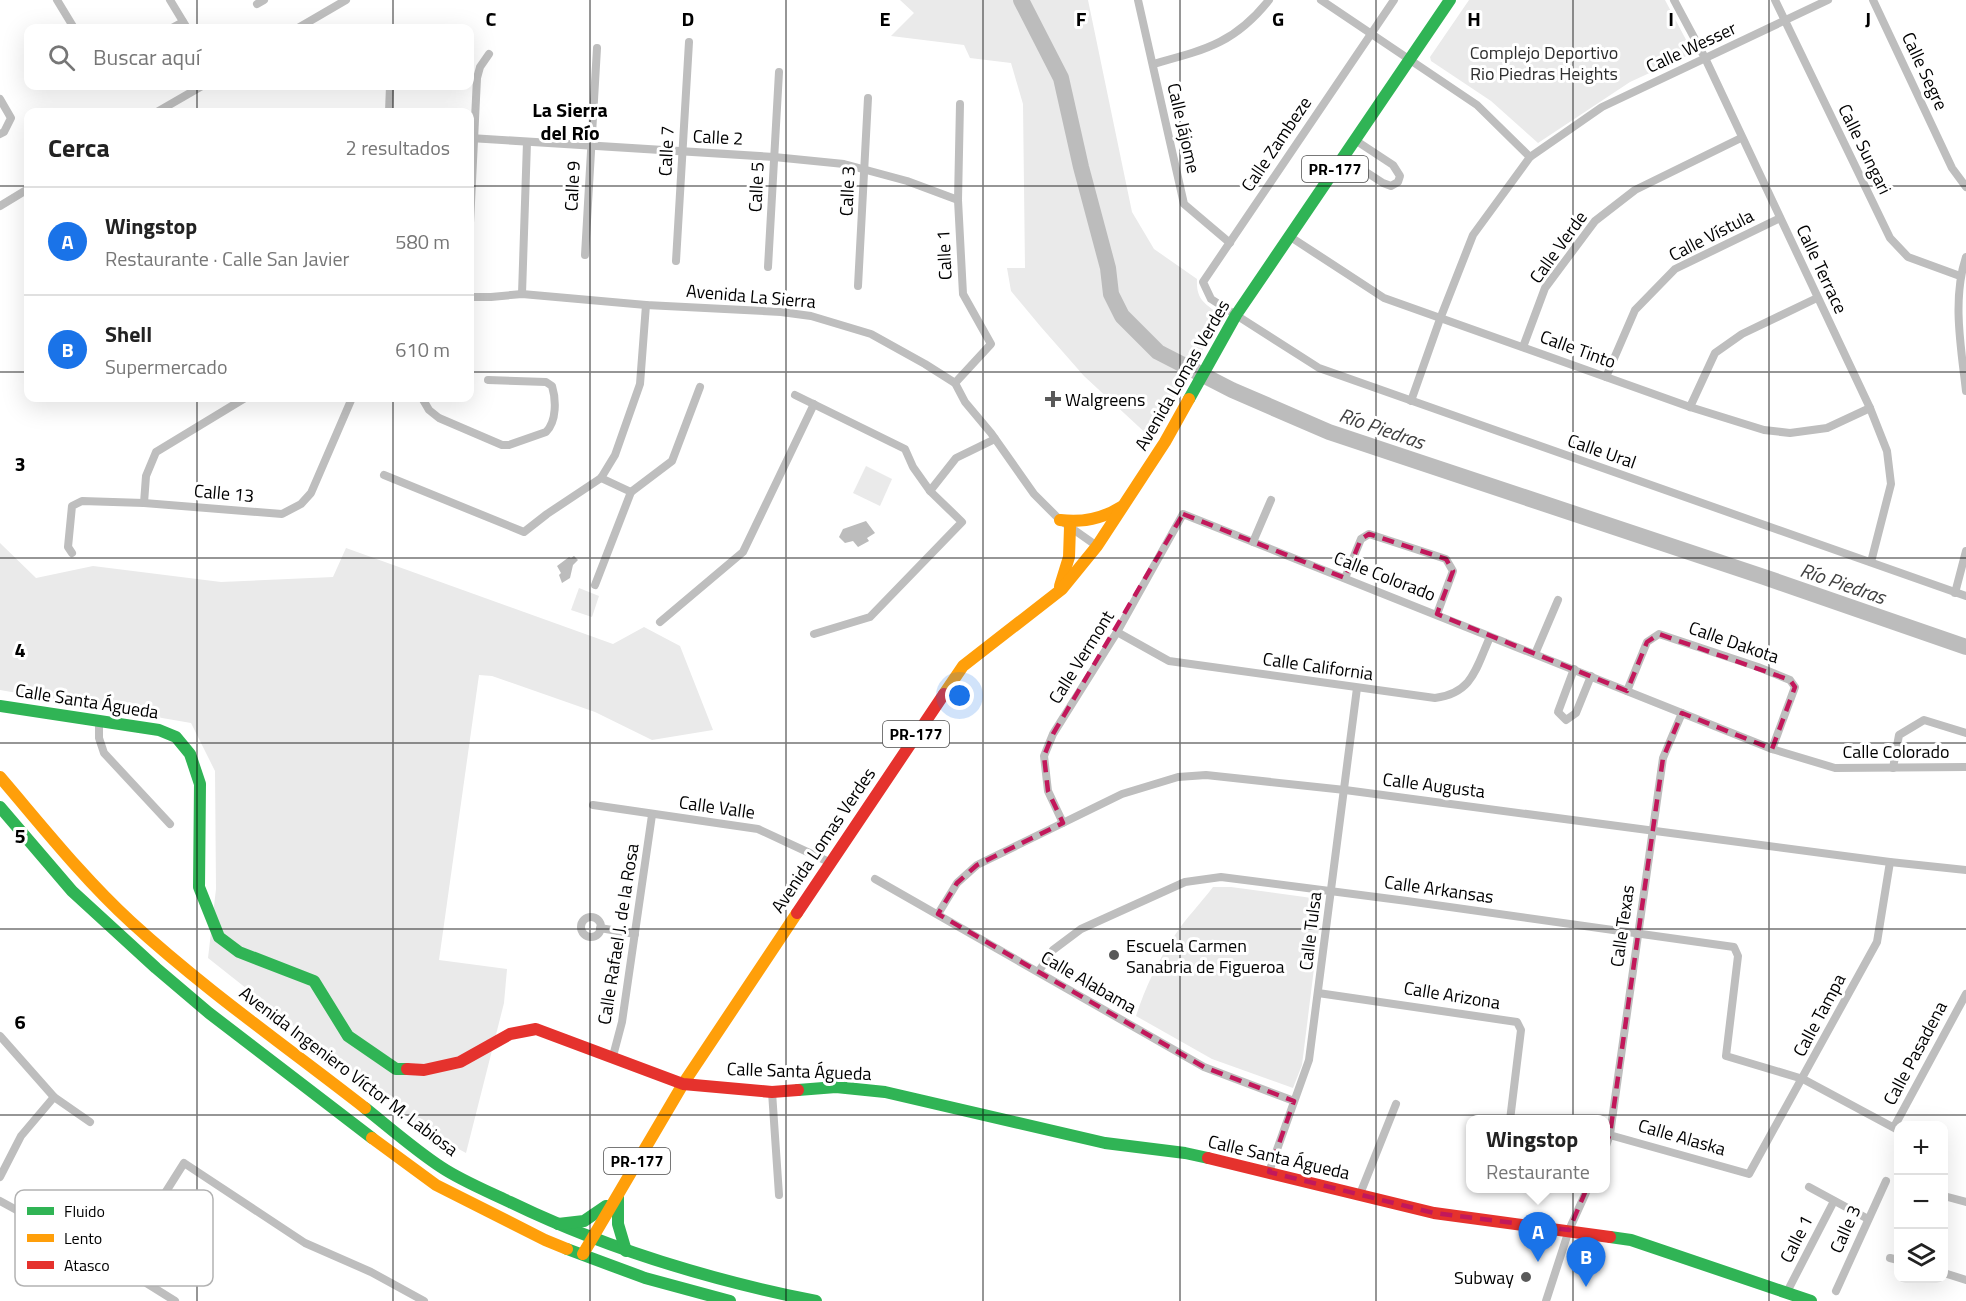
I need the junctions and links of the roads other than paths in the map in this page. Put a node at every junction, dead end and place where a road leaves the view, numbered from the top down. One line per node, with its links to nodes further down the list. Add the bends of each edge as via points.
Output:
1 (57, 0): 14 (street)
2 (170, 0): 15 (street)
3 (346, 0): 16 (street)
4 (1138, 0): 23 (street, Calle Jájome)
5 (1269, 0): 23 (street, via 1255,17 1210,48)
6 (1321, 0): 17 (street)
7 (1394, 0): 17 (street, Calle Zambeze)
8 (1450, 0): 22 (main road, Avenida Lomas Verdes / PR-177)
9 (1674, 0): 21 (street, Calle Terrace)
10 (1775, 0): 13 (street, Calle Sungari)
11 (1828, 0): 13 (street, Calle Wesser)
12 (1873, 0): 44 (street, Calle Segre, via 1952,168)
13 (1785, 20): 21 (street, Calle Wesser); 55 (street, Calle Sungari, via 1890,238 1908,257)
14 (72, 24)
15 (184, 24)
16 (305, 24)
17 (1371, 33): 22 (street); 50 (street, Calle Zambeze)
18 (689, 42): 39 (street, Calle 7)
19 (597, 48): 38 (street, Calle 9)
20 (489, 54): 32 (street, via 477,78)
21 (1705, 58): 35 (street, Calle Terrace); 42 (street, Calle Wesser, via 1602,107)
22 (1410, 59): 36 (main road, Avenida Lomas Verdes / PR-177); 42 (street, via 1477,105)
23 (1153, 64): 50 (street, Calle Jájome, via 1184,204)
24 (779, 72): 40 (street, Calle 5)
25 (195, 90): 30 (street)
26 (390, 90): 31 (street)
27 (868, 98): 43 (street, Calle 3)
28 (0, 99): 33 (street, via 11,118)
29 (960, 104): 46 (street, Calle 1)
30 (164, 108)
31 (388, 108)
32 (474, 108)
33 (2, 133)
34 (474, 138): 37 (street, Calle 2)
35 (1741, 138): 48 (street, Calle Terrace); 64 (street, Calle Verde, via 1635,190 1594,221 1545,288)
36 (1355, 140): 41 (main road, Avenida Lomas Verdes / PR-177); 41 (street, via 1393,165 1400,176 1398,182 1391,186 1383,183)
37 (527, 142): 38 (street, Calle 2); 57 (street)
38 (591, 147): 39 (street, Calle 2); 51 (street, Calle 9)
39 (682, 152): 40 (street, Calle 2); 53 (street, Calle 7)
40 (774, 157): 43 (street, Calle 2); 54 (street, Calle 5)
41 (1343, 157): 49 (main road, Avenida Lomas Verdes / PR-177)
42 (1530, 157): 63 (street, Calle Wesser, via 1473,234)
43 (864, 168): 46 (street, Calle 2); 56 (street, Calle 3)
44 (1966, 187)
45 (24, 191): 47 (street)
46 (958, 200): 67 (street, Calle 1, via 963,294 991,344)
47 (0, 206)
48 (1779, 218): 59 (street, Calle Terrace); 65 (street, Calle Vístula, via 1675,270 1635,310)
49 (1289, 236): 62 (main road, Avenida Lomas Verdes / PR-177); 63 (street, Calle Tinto, via 1384,298)
50 (1230, 243): 61 (street, Calle Zambeze, via 1203,282 1211,299)
51 (585, 255)
52 (1966, 257): 55 (street)
53 (676, 261)
54 (768, 267)
55 (1960, 276): 69 (street, via 1959,328)
56 (858, 286)
57 (522, 294): 58 (street, Avenida La Sierra); 60 (street, Avenida La Sierra)
58 (474, 297)
59 (1817, 298): 76 (street, via 1742,334 1715,353); 77 (street, Calle Terrace)
60 (646, 304): 67 (street, Avenida La Sierra, via 811,316 871,334); 80 (street, via 640,384 615,455)
61 (1221, 305): 62 (street, Calle Ural)
62 (1236, 315): 71 (street, Calle Ural, via 1319,369); 85 (main road, Avenida Lomas Verdes / PR-177, via 1165,442)
63 (1440, 319): 64 (street, Calle Tinto); 71 (street, Calle Wesser)
64 (1523, 347): 65 (street, Calle Tinto)
65 (1606, 377): 76 (street, Calle Tinto)
66 (488, 380): 74 (street, via 546,382 552,386 555,412 550,429 502,445 439,418)
67 (955, 383): 78 (street, Avenida La Sierra)
68 (700, 387): 82 (street, via 672,461)
69 (1966, 391)
70 (795, 395): 75 (street)
71 (1412, 401): 92 (street, Calle Ural)
72 (238, 402): 84 (street, via 156,452 146,476)
73 (350, 402): 84 (street, Calle 13, via 311,493 290,511 282,514)
74 (425, 402)
75 (814, 404): 81 (street, via 905,449); 100 (street, via 743,552)
76 (1689, 407): 77 (street, Calle Tinto, via 1764,430 1790,433 1827,428)
77 (1870, 408): 92 (street, Calle Terrace, via 1887,451 1891,484)
78 (995, 439): 81 (street, via 956,458); 87 (street, Avenida La Sierra, via 1034,494)
79 (384, 475): 80 (street, via 524,532)
80 (601, 478): 82 (street)
81 (930, 491): 102 (street, via 962,522 870,617)
82 (631, 492): 94 (street)
83 (1271, 500): 88 (street)
84 (144, 503): 91 (street, Calle 13, via 76,503 72,506 68,547)
85 (1125, 504): 87 (main road, via 1098,519); 89 (main road, Avenida Lomas Verdes / PR-177)
86 (1184, 514): 88 (street, Calle Colorado); 101 (street, Calle Vermont)
87 (1065, 524): 89 (street, Avenida La Sierra); 96 (main road, via 1071,547)
88 (1253, 542): 93 (street, Calle Colorado)
89 (1098, 546): 96 (main road, Avenida Lomas Verdes / PR-177)
90 (1966, 551): 95 (street)
91 (72, 553)
92 (1871, 562): 95 (street, Calle Ural)
93 (1345, 578): 99 (street, Calle Colorado); 99 (street, via 1361,540 1369,534 1446,559 1453,571)
94 (595, 585)
95 (1955, 592): 97 (street, Calle Ural)
96 (1056, 594): 124 (main road, Avenida Lomas Verdes / PR-177, via 963,666)
97 (1966, 596)
98 (1558, 600): 104 (street)
99 (1437, 614): 103 (street, Calle Colorado)
100 (660, 622)
101 (1117, 632): 107 (street, Calle California, via 1169,661); 121 (street, Calle Vermont, via 1053,734 1044,756 1048,791)
102 (814, 634)
103 (1490, 637): 104 (street, Calle Colorado); 107 (street, Calle California, via 1471,680 1452,695 1435,698)
104 (1535, 654): 105 (street, Calle Colorado)
105 (1574, 669): 106 (street, Calle Colorado); 106 (street, via 1558,712 1566,720 1576,713)
106 (1591, 676): 108 (street, Calle Colorado)
107 (1357, 688): 117 (street, Calle Tulsa)
108 (1627, 690): 110 (street, Calle Colorado); 113 (street, Calle Dakota, via 1647,642 1659,634 1790,680 1795,687)
109 (1, 707): 111 (main road, Calle Santa Águeda)
110 (1682, 713): 113 (street, Calle Colorado); 123 (street, Calle Texas, via 1663,758)
111 (99, 721): 122 (street, via 104,753); 137 (main road, Calle Santa Águeda, via 159,729 176,737 190,754 200,784 199,887 219,937 239,952 314,981 348,1036 396,1069 424,1070 460,1062 510,1034 536,1029)
112 (1966, 733): 115 (street, via 1924,720 1899,735)
113 (1772, 749): 115 (street, Calle Colorado, via 1835,768)
114 (1966, 767): 115 (street, Calle Colorado)
115 (1893, 768)
116 (0, 777): 166 (main road, Avenida Ingeniero Víctor M. Labiosa, via 130,921 191,973 441,1167)
117 (1345, 789): 121 (street, Calle Augusta, via 1206,775 1178,777 1122,794); 123 (street, Calle Augusta); 128 (street, Calle Tulsa)
118 (593, 805): 120 (street, Calle Valle)
119 (0, 807): 170 (main road, via 72,891 122,938 316,1097 436,1185 545,1240)
120 (652, 815): 124 (street, Calle Valle, via 758,829); 132 (street, Calle Rafael J. de la Rosa)
121 (1063, 823): 129 (street, Calle Augusta, via 977,865 957,883)
122 (170, 824)
123 (1652, 830): 125 (street, Calle Augusta); 131 (street, Calle Texas)
124 (829, 862): 139 (main road, Avenida Lomas Verdes / PR-177)
125 (1890, 862): 126 (street, Calle Augusta); 138 (street, Calle Tampa, via 1877,942)
126 (1966, 870)
127 (875, 879): 129 (street, Calle Alabama)
128 (1331, 891): 131 (street, Calle Arkansas); 133 (street, Calle Arkansas, via 1221,877 1185,882 1081,929 1053,950); 134 (street, Calle Tulsa)
129 (938, 914): 133 (street, Calle Alabama)
130 (600, 928): 132 (street)
131 (1638, 932): 138 (street, Calle Arkansas, via 1734,947 1738,956 1725,1056); 145 (street, Calle Texas)
132 (635, 934): 137 (street, Calle Rafael J. de la Rosa)
133 (1039, 971): 142 (street, Calle Alabama, via 1204,1066)
134 (1318, 993): 142 (street, Calle Tulsa, via 1310,1060); 144 (street, Calle Arizona, via 1517,1022 1521,1030)
135 (1966, 994): 146 (street, Calle Pasadena)
136 (0, 1036): 141 (street)
137 (613, 1056): 139 (main road, Calle Santa Águeda)
138 (1803, 1078): 148 (street); 151 (street, Calle Tampa)
139 (683, 1084): 140 (main road, Calle Santa Águeda); 159 (main road, Avenida Lomas Verdes / PR-177)
140 (772, 1092): 150 (main road, Calle Santa Águeda, via 836,1087 885,1092 1105,1143 1185,1153); 158 (street)
141 (54, 1097): 147 (street); 152 (street, via 21,1136)
142 (1294, 1101): 150 (street, Calle Tulsa)
143 (1396, 1104): 157 (street)
144 (1510, 1115)
145 (1610, 1121)
146 (1900, 1121)
147 (90, 1122)
148 (1894, 1128)
149 (1610, 1135): 151 (street, Calle Alaska)
150 (1269, 1172): 157 (main road, Calle Santa Águeda)
151 (1749, 1174)
152 (0, 1177)
153 (1886, 1181): 165 (street, Calle 3)
154 (1809, 1187): 162 (street)
155 (167, 1190): 177 (street, via 184,1163 305,1242)
156 (1586, 1193): 167 (street)
157 (1360, 1194): 167 (main road, Calle Santa Águeda, via 1434,1213)
158 (779, 1195)
159 (616, 1196): 166 (main road, via 592,1218 579,1224); 168 (main road, Avenida Lomas Verdes / PR-177); 169 (main road, via 619,1235)
160 (1948, 1197): 163 (street)
161 (0, 1201): 164 (street)
162 (1834, 1201): 165 (street); 175 (street, Calle 1)
163 (1966, 1202)
164 (15, 1209)
165 (1868, 1219): 174 (street, Calle 3)
166 (558, 1224): 168 (main road, Avenida Ingeniero Víctor M. Labiosa)
167 (1569, 1230): 175 (main road, Calle Santa Águeda, via 1630,1240); 180 (street)
168 (591, 1239): 169 (main road, Avenida Ingeniero Víctor M. Labiosa); 170 (main road, Avenida Lomas Verdes / PR-177)
169 (626, 1251): 179 (main road, Avenida Ingeniero Víctor M. Labiosa, via 770,1293)
170 (583, 1254): 178 (main road, via 645,1278)
171 (1948, 1274): 172 (street)
172 (1966, 1280)
173 (151, 1286): 176 (street)
174 (1836, 1291)
175 (1787, 1292): 181 (main road, Calle Santa Águeda)
176 (175, 1301)
177 (424, 1301)
178 (730, 1301)
179 (816, 1301)
180 (1546, 1301)
181 (1811, 1301)

